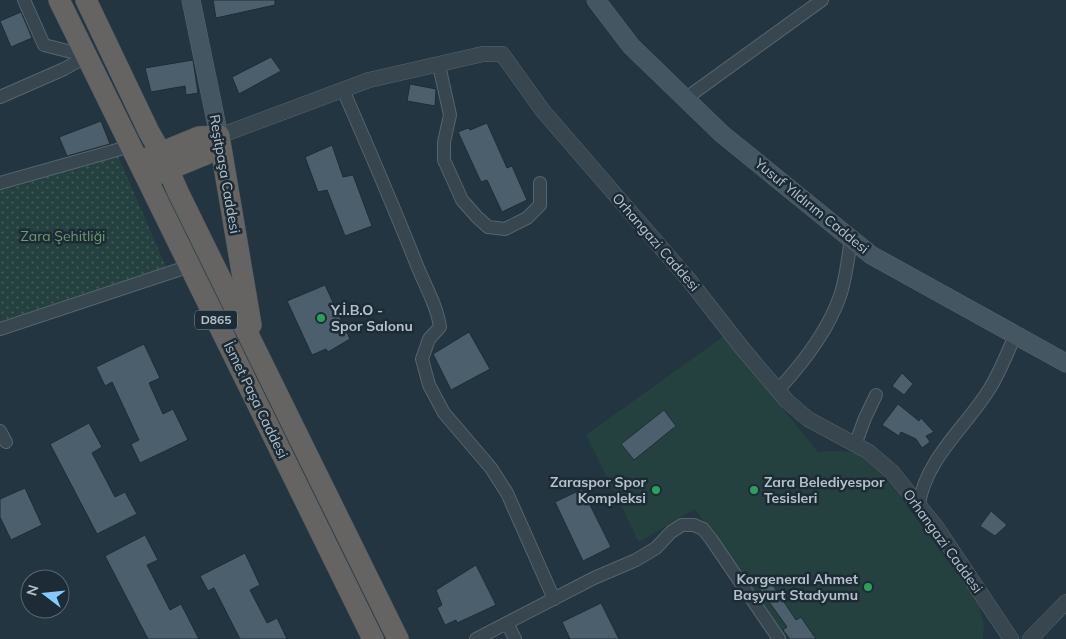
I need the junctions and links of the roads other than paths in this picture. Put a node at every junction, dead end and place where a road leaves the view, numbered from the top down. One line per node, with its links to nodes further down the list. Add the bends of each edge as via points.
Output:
1 (24, 0): 7 (street, via 44,45)
2 (60, 0): 7 (highway, İsmet Paşa Caddesi / D865)
3 (86, 0): 13 (highway, İsmet Paşa Caddesi / D865)
4 (190, 0): 12 (main road, Reşitpaşa Caddesi)
5 (596, 0): 11 (main road, Yusuf Yıldırım Caddesi, via 630,46)
6 (822, 0): 11 (street)
7 (87, 56): 10 (street); 14 (highway, İsmet Paşa Caddesi / D865)
8 (439, 64): 9 (street, Orhangazi Caddesi, via 369,80); 16 (street, via 450,115 444,160 462,200 488,227 505,229 527,218 540,206); 23 (street, Orhangazi Caddesi, via 483,54 502,54 542,111 689,280)
9 (343, 90): 12 (street, Orhangazi Caddesi); 27 (street, via 438,315 440,327 429,339 422,359 429,385 444,413 491,468 507,493)
10 (0, 97)
11 (685, 99): 17 (main road, Yusuf Yıldırım Caddesi, via 722,134)
12 (219, 136): 13 (highway, via 206,154); 21 (highway, Reşitpaşa Caddesi)
13 (164, 161): 14 (highway); 21 (highway, İsmet Paşa Caddesi / D865)
14 (139, 162): 15 (street); 18 (highway, İsmet Paşa Caddesi / D865)
15 (0, 183)
16 (540, 184)
17 (852, 239): 20 (main road, Yusuf Yıldırım Caddesi, via 872,255); 23 (street, via 840,296 826,327 797,370)
18 (190, 266): 19 (street); 30 (highway, İsmet Paşa Caddesi / D865)
19 (0, 329)
20 (1015, 336): 22 (main road, Yusuf Yıldırım Caddesi); 26 (street, via 990,388 940,456 921,489)
21 (255, 349): 31 (highway, İsmet Paşa Caddesi / D865)
22 (1066, 363)
23 (778, 390): 25 (street, Orhangazi Caddesi, via 808,419)
24 (876, 395): 25 (street)
25 (855, 445): 26 (street, Orhangazi Caddesi, via 869,452 892,472)
26 (919, 504): 35 (street, Orhangazi Caddesi)
27 (554, 599): 29 (street); 34 (street, via 636,560 682,526 694,525 703,529 711,539)
28 (1066, 602): 36 (street)
29 (507, 623): 32 (street); 33 (street)
30 (373, 639)
31 (398, 639)
32 (476, 639)
33 (515, 639)
34 (779, 639)
35 (1011, 639)
36 (1030, 639)

